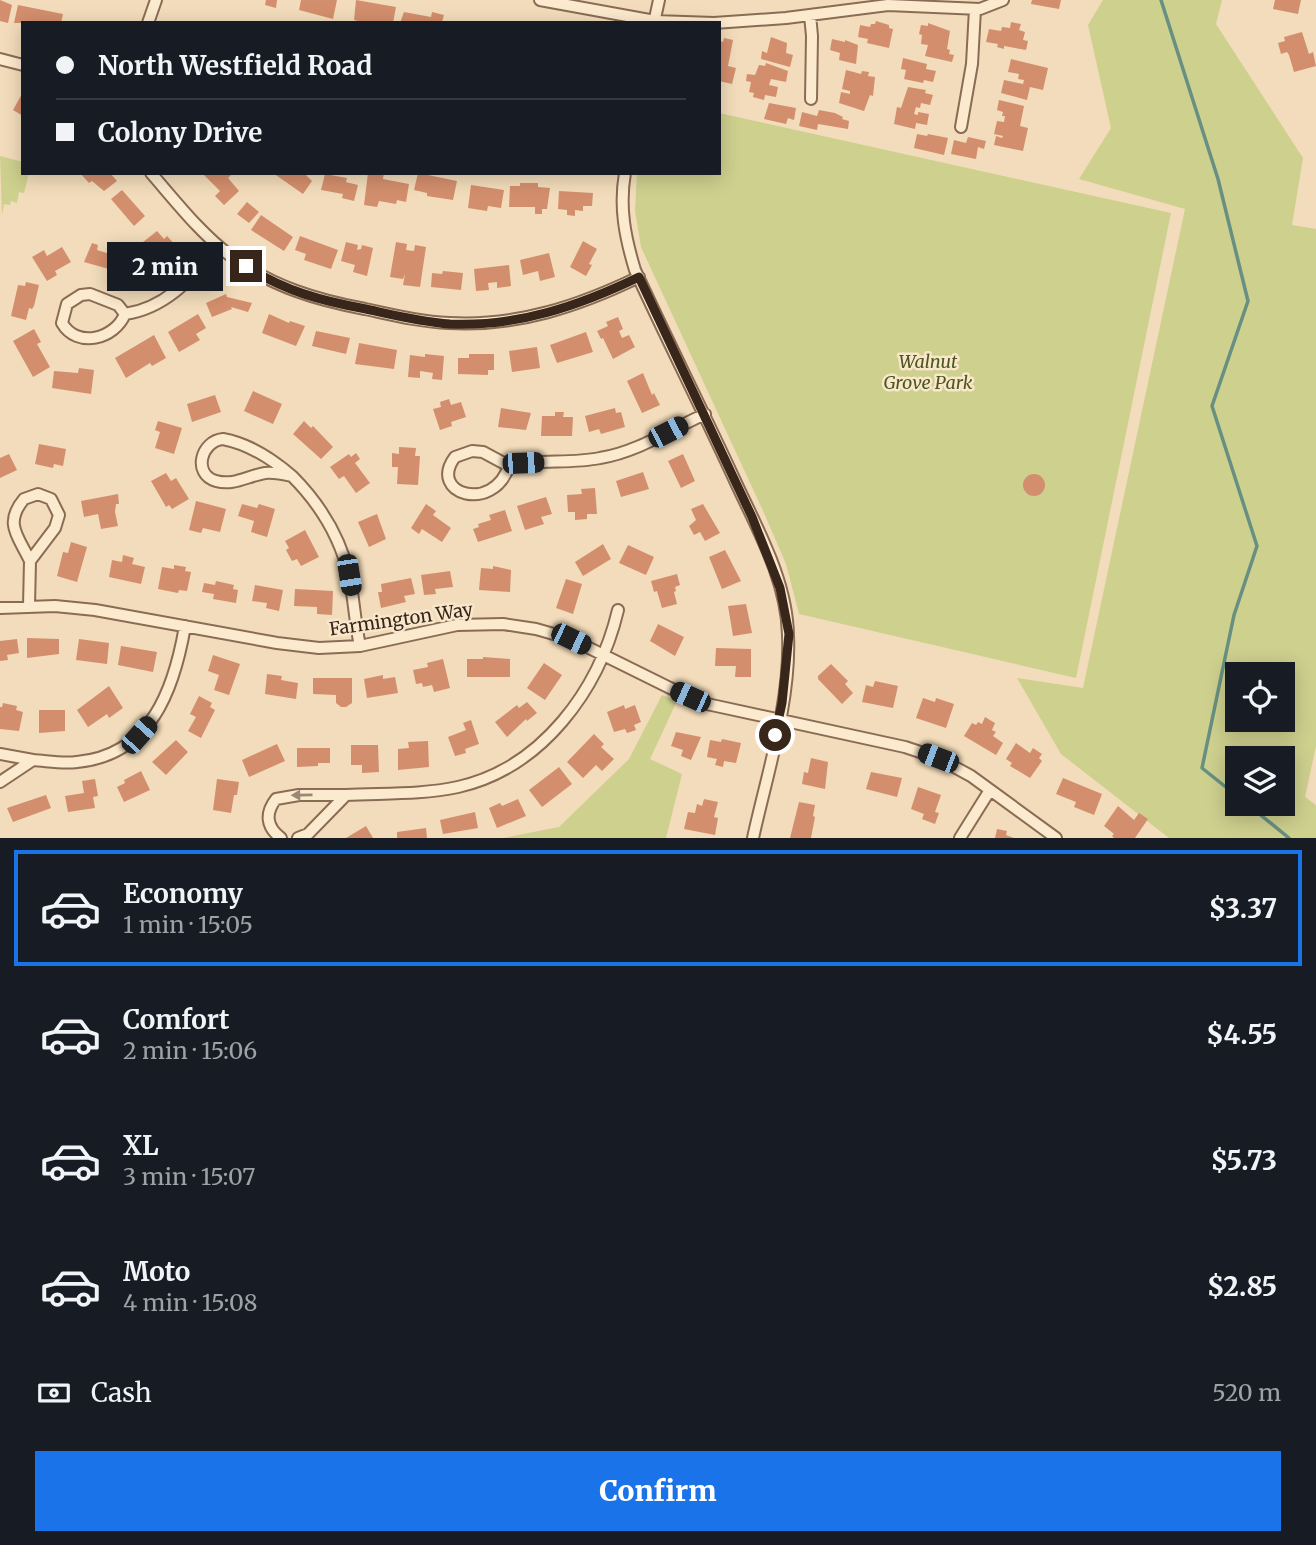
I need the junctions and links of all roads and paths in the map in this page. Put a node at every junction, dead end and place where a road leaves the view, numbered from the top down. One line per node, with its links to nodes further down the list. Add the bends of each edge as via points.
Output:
1 (156, 0): 7 (street)
2 (540, 0): 8 (street)
3 (659, 0): 9 (street)
4 (1003, 0): 5 (street)
5 (975, 9): 6 (street, via 888,5); 14 (street)
6 (810, 15): 10 (street); 13 (street)
7 (149, 21)
8 (650, 21)
9 (655, 21)
10 (721, 22)
11 (0, 60): 12 (street)
12 (21, 65)
13 (811, 99)
14 (961, 127)
15 (153, 175): 17 (street)
16 (625, 175): 18 (street, via 625,237)
17 (219, 247): 18 (street, via 258,274 310,298 450,324 541,315 609,293); 19 (street, via 176,292)
18 (639, 277): 20 (street)
19 (125, 313): 19 (street, via 100,297 81,295 67,304 62,323 72,336 96,338)
20 (705, 415): 21 (street, via 620,454); 30 (street, via 780,588 789,634)
21 (509, 466): 21 (street, via 472,451 455,457 447,474 459,492 481,495 497,486)
22 (292, 476): 22 (street, via 267,456 231,441 215,440 203,453 203,471 215,481 236,482 274,472); 28 (street, via 320,507 339,543)
23 (30, 561): 23 (street, via 58,521 51,499 38,494 24,499 14,518 15,532); 24 (street)
24 (29, 606): 25 (street, Farmington Way); 27 (street, Farmington Way, via 95,610)
25 (0, 608)
26 (618, 610): 29 (street)
27 (185, 626): 28 (street, Farmington Way, via 306,647); 32 (street, via 167,695 132,741 89,760)
28 (360, 646): 29 (street, Farmington Way, via 457,625 503,624 553,633)
29 (603, 655): 30 (street, Farmington Way, via 707,704); 35 (street, via 562,724 540,746 493,776 444,789)
30 (779, 719): 34 (street, Farmington Way, via 923,752); 38 (street)
31 (0, 754): 32 (street)
32 (33, 760): 33 (street)
33 (0, 782)
34 (990, 790): 39 (street); 40 (street, Farmington Way)
35 (346, 795): 36 (street, one-way to 36, via 299,794 276,799 268,815 274,833); 37 (street, via 308,834)
36 (281, 838)
37 (298, 838)
38 (753, 838)
39 (960, 838)
40 (1056, 838)

